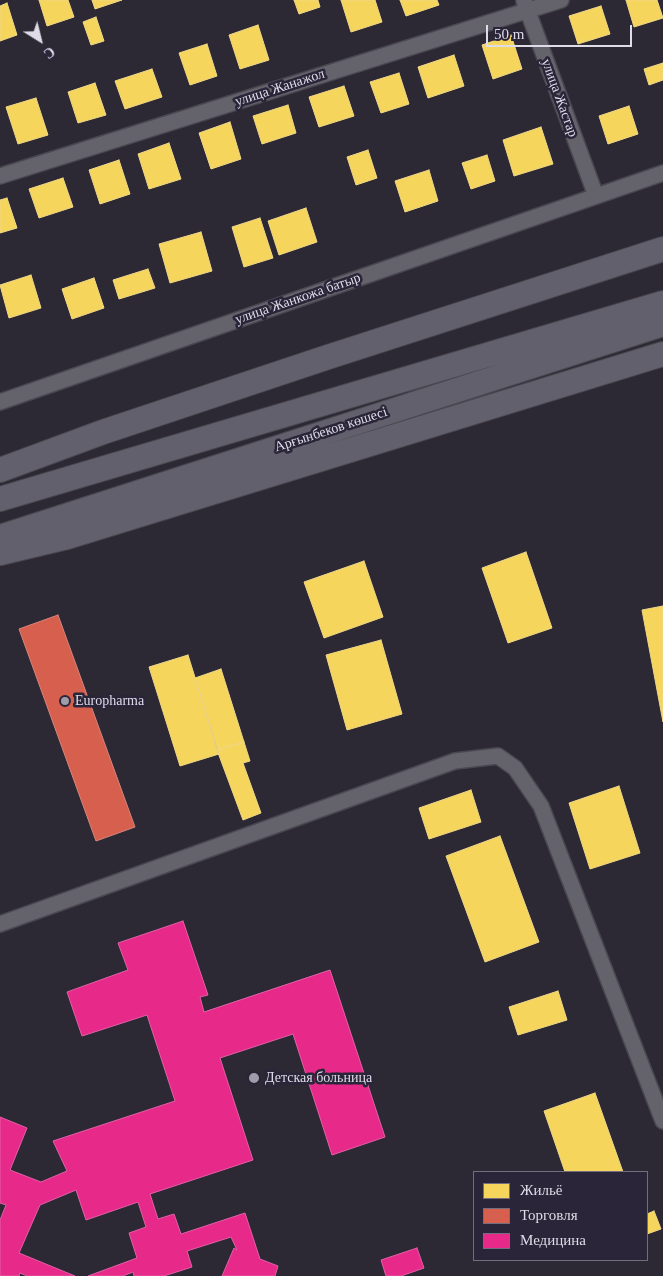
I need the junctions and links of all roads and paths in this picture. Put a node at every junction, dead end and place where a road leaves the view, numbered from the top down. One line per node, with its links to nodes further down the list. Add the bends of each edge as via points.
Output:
1 (561, 0): 2 (street, улица Жанажол)
2 (525, 5): 4 (street, улица Жанажол); 5 (street, улица Жастар)
3 (663, 173): 5 (street, улица Жанкожа батыр)
4 (0, 176)
5 (596, 196): 10 (street, улица Жанкожа батыр)
6 (663, 249): 11 (main road, via 122,425)
7 (663, 303): 12 (main road, Арғынбеков көшесі)
8 (663, 324): 13 (main road, Арғынбеков көшесі)
9 (663, 354): 14 (main road, via 67,537)
10 (0, 402)
11 (0, 470)
12 (0, 499)
13 (0, 537)
14 (0, 553)
15 (0, 924): 16 (street, via 456,761 498,756 515,768 541,806)
16 (663, 1121)

